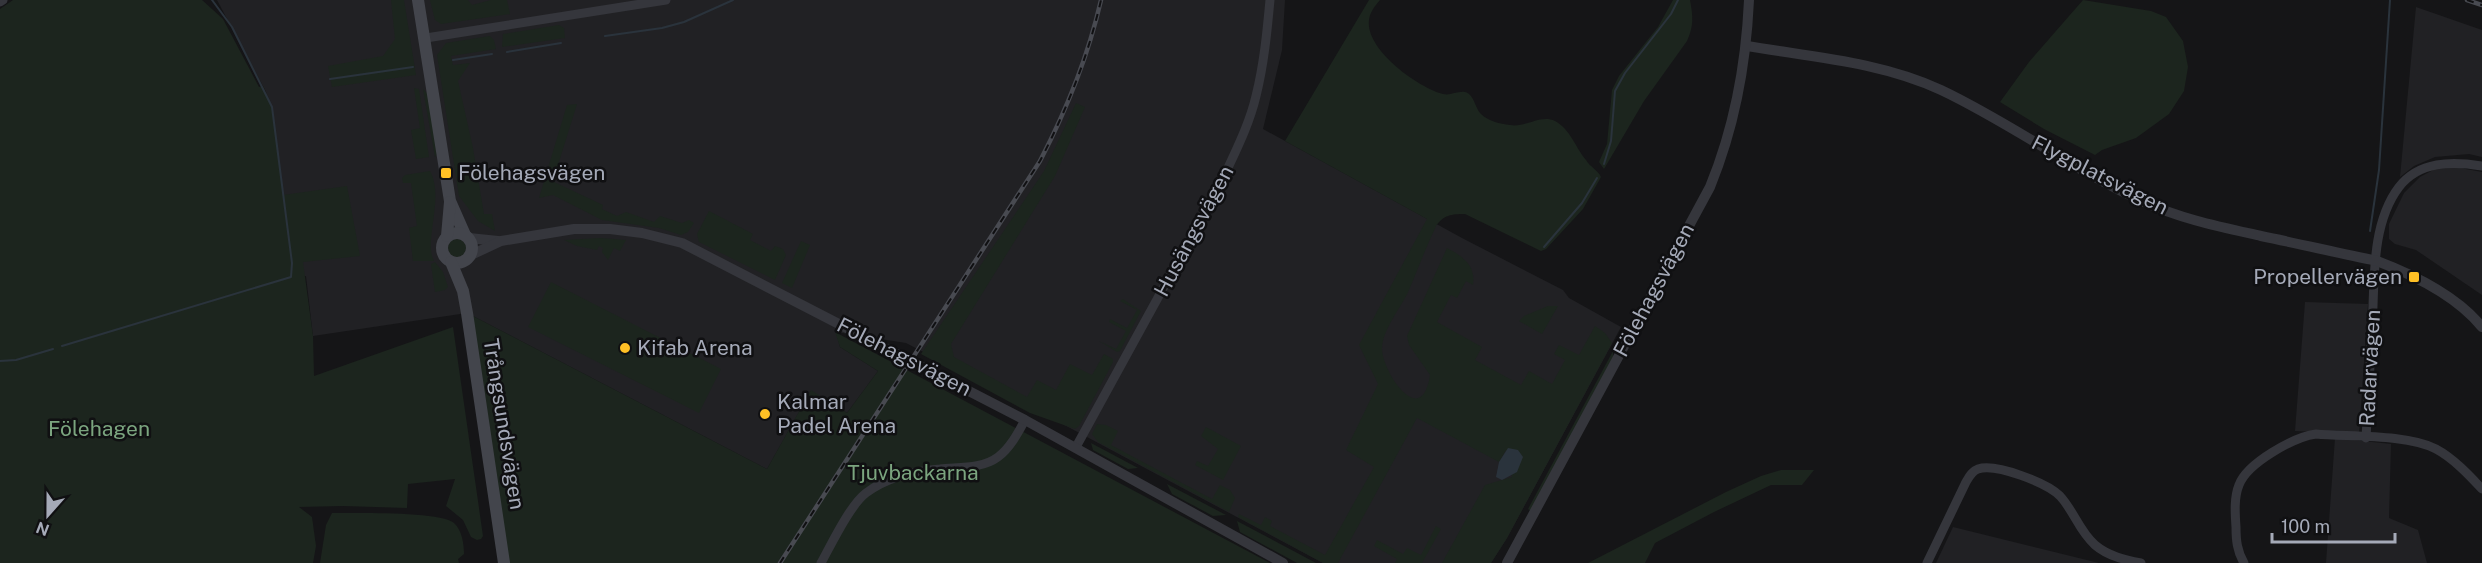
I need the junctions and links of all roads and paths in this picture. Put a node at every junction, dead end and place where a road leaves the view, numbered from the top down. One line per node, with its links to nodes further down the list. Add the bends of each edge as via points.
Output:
1 (418, 0): 5 (main road)
2 (666, 0): 5 (street)
3 (1270, 0): 19 (street, Husängsvägen, via 1256,98 1240,141 1222,182)
4 (1749, 0): 6 (street, Fölehagsvägen)
5 (426, 38): 8 (main road)
6 (1747, 46): 13 (street, Flygplatsvägen, via 1876,68 1911,78 1941,90 2101,180 2173,214); 24 (street, Fölehagsvägen, via 1737,106 1710,187)
7 (2482, 166): 13 (street, via 2457,162 2432,165 2414,173 2389,204 2382,221)
8 (450, 201): 9 (main road); 10 (main road)
9 (447, 236): 10 (main road, via 456,232); 14 (main road, via 442,250)
10 (467, 236): 11 (street, Fölehagsvägen); 12 (main road, via 472,247)
11 (501, 241): 12 (street, Fölehagsvägen); 17 (street, Fölehagsvägen, via 574,229 610,229 682,243)
12 (470, 257): 14 (main road, via 460,263); 15 (main road, Trångsundsvägen)
13 (2377, 261): 16 (street, Flygplatsvägen, via 2434,288); 18 (street, Radarvägen)
14 (451, 262): 15 (main road, Trångsundsvägen)
15 (463, 291): 21 (main road, Trångsundsvägen)
16 (2482, 327)
17 (1025, 420): 19 (street, Fölehagsvägen); 22 (street, via 998,458 975,467 899,476 864,494)
18 (2366, 438): 20 (street, Radarvägen, via 2407,440 2436,449); 27 (street, Radarvägen, via 2303,436 2246,473 2238,485 2235,506 2236,545)
19 (1076, 447): 23 (street, Fölehagsvägen)
20 (2482, 489)
21 (504, 563)
22 (821, 563)
23 (1283, 563)
24 (1507, 563)
25 (1927, 563): 26 (street, via 1966,482 1978,469 1989,468 2050,488 2066,502 2096,546 2118,558)
26 (2141, 563)
27 (2244, 563)

